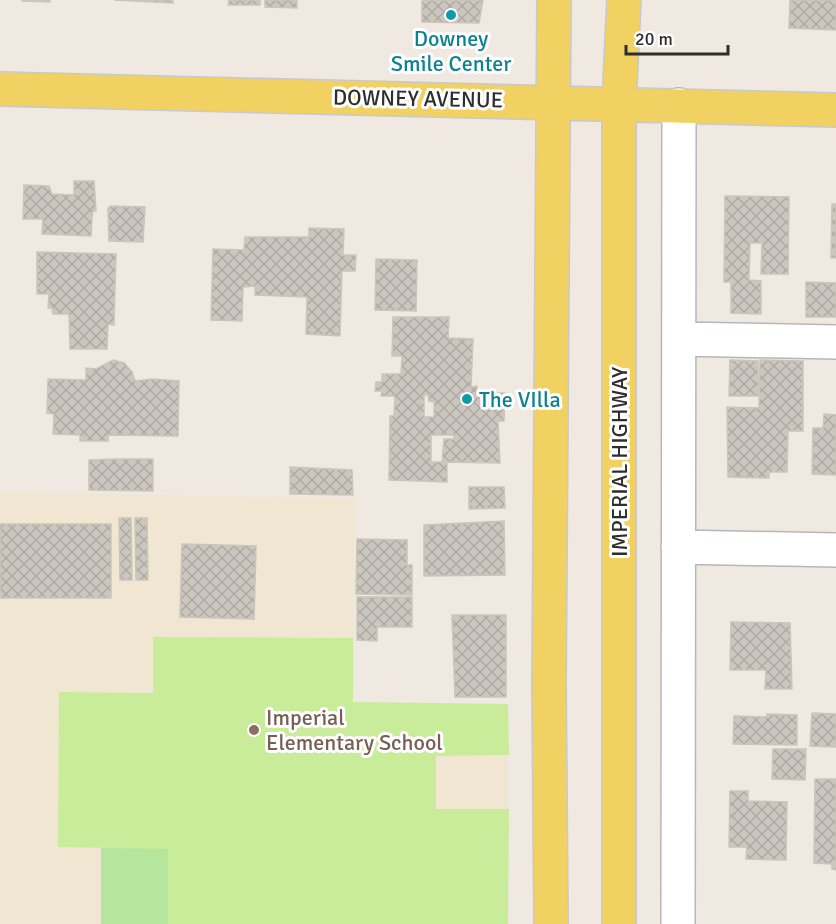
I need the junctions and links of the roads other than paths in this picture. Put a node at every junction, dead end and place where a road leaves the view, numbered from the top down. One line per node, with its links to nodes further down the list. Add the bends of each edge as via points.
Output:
1 (554, 0): 4 (main road)
2 (624, 0): 5 (main road, IMPERIAL HIGHWAY)
3 (0, 89): 4 (main road, DOWNEY AVENUE)
4 (552, 101): 5 (main road, DOWNEY AVENUE); 12 (main road)
5 (620, 104): 6 (main road, DOWNEY AVENUE); 13 (main road, IMPERIAL HIGHWAY)
6 (679, 105): 7 (main road, DOWNEY AVENUE); 8 (street)
7 (836, 110)
8 (679, 339): 9 (street); 10 (street)
9 (836, 342)
10 (678, 547): 11 (street); 14 (street)
11 (836, 550)
12 (551, 924)
13 (619, 924)
14 (678, 924)

